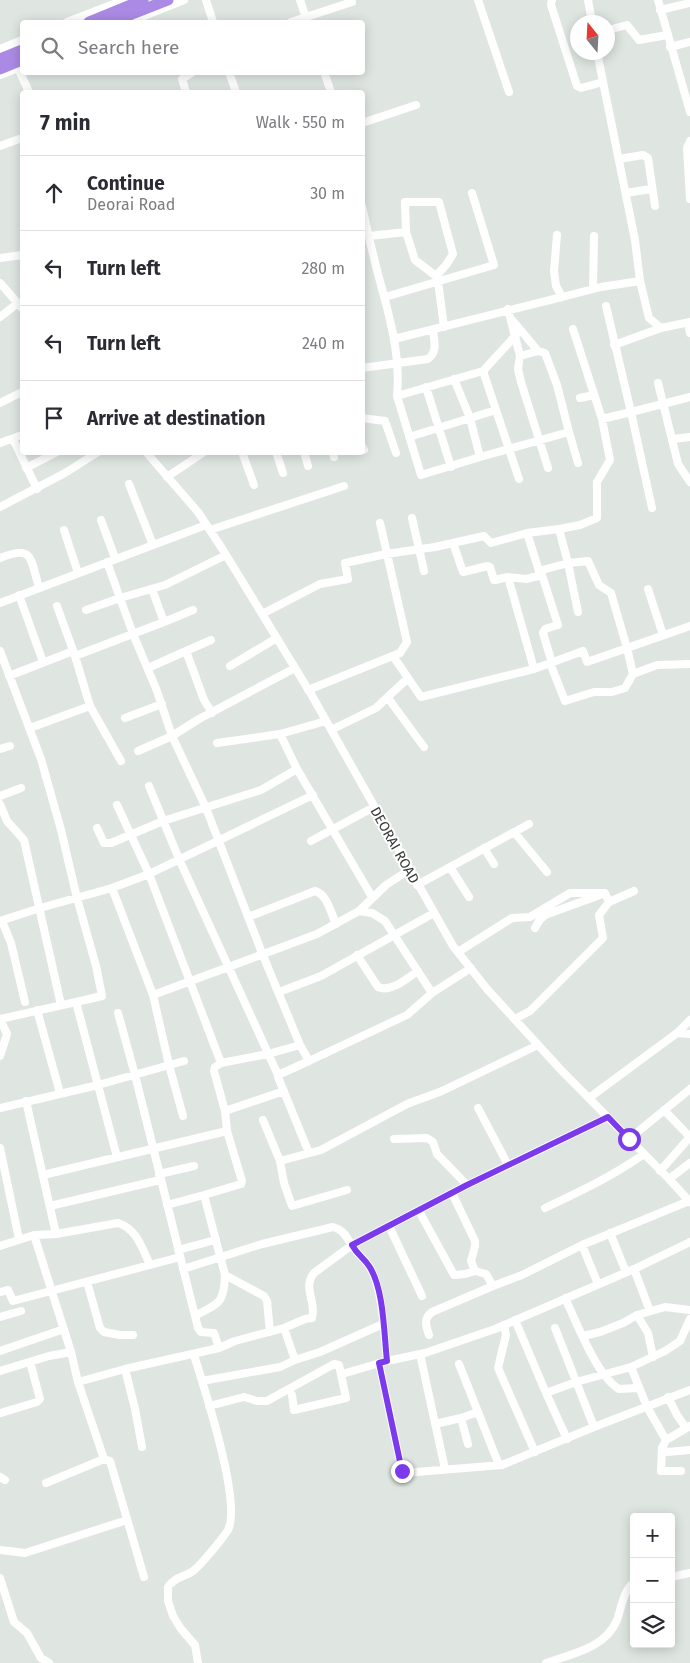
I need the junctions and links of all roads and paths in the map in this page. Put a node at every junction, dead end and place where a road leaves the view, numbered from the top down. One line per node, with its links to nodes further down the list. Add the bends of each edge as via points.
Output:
1 (168, 0): 11 (highway)
2 (184, 0): 17 (street)
3 (206, 0): 18 (street)
4 (300, 0): 19 (street)
5 (478, 0): 44 (street)
6 (552, 0): 38 (street, via 577,86 581,88)
7 (588, 0): 13 (street)
8 (658, 0): 12 (street)
9 (352, 2): 19 (street)
10 (690, 3): 12 (street)
11 (135, 4): 14 (street); 15 (highway); 16 (highway)
12 (660, 10): 21 (street)
13 (591, 15)
14 (75, 20)
15 (94, 20)
16 (115, 20)
17 (134, 20)
18 (212, 20)
19 (307, 20)
20 (615, 28): 21 (street, via 627,24 639,40)
21 (667, 35): 24 (street)
22 (20, 41): 25 (street)
23 (690, 42): 24 (street)
24 (670, 47): 39 (street)
25 (0, 49)
26 (20, 51): 27 (highway)
27 (0, 59)
28 (598, 60): 38 (street)
29 (20, 65): 31 (highway)
30 (20, 65): 32 (street)
31 (0, 69)
32 (0, 75)
33 (24, 75): 40 (street)
34 (188, 75): 41 (street, via 182,79)
35 (230, 75): 42 (street)
36 (325, 75): 43 (street)
37 (690, 80): 39 (street)
38 (602, 82): 51 (street)
39 (680, 82): 46 (street)
40 (28, 90)
41 (185, 90)
42 (235, 90)
43 (330, 90)
44 (509, 92)
45 (416, 105): 47 (street)
46 (690, 112)
47 (365, 122)
48 (20, 139): 50 (street)
49 (690, 141): 55 (street, via 686,148)
50 (0, 146)
51 (619, 159): 52 (street, via 643,155 648,158); 54 (street)
52 (652, 189): 54 (street); 56 (street)
53 (472, 193): 64 (street, via 494,265)
54 (626, 193): 65 (street)
55 (690, 199)
56 (655, 206)
57 (365, 227): 60 (street)
58 (406, 232): 60 (street); 64 (street, via 415,260); 64 (street, via 405,202 439,202 453,254)
59 (557, 234): 68 (street, via 554,270 556,286)
60 (369, 236): 69 (street)
61 (594, 236): 67 (street)
62 (20, 255): 63 (street)
63 (0, 258)
64 (437, 279): 69 (street); 75 (street)
65 (640, 281): 67 (street); 76 (street, via 649,318)
66 (0, 283): 70 (street)
67 (593, 289): 68 (street)
68 (562, 297): 72 (street)
69 (384, 298): 81 (street)
70 (20, 305): 73 (street)
71 (606, 306): 82 (street)
72 (510, 313): 75 (street); 80 (street); 83 (street)
73 (0, 318)
74 (689, 322): 76 (street); 79 (street)
75 (444, 327): 78 (street)
76 (662, 328): 82 (street)
77 (574, 329): 92 (street)
78 (433, 330): 81 (street); 85 (street, via 435,348 428,359)
79 (690, 333)
80 (516, 335): 84 (street); 87 (street)
81 (394, 339): 85 (street)
82 (614, 345): 99 (street)
83 (538, 351): 84 (street); 104 (street, via 545,353)
84 (520, 356): 110 (street, via 518,369)
85 (396, 363): 86 (street); 93 (street)
86 (365, 368)
87 (483, 371): 88 (street); 98 (street)
88 (454, 379): 90 (street); 101 (street)
89 (658, 383): 97 (street)
90 (426, 387): 93 (street); 103 (street)
91 (20, 393): 96 (street)
92 (594, 395): 95 (street); 102 (street)
93 (397, 396): 106 (street)
94 (690, 397): 97 (street)
95 (580, 398)
96 (0, 402)
97 (663, 404): 99 (street); 109 (street)
98 (496, 410): 101 (street); 112 (street)
99 (631, 412): 102 (street); 140 (street)
100 (365, 418): 113 (street, via 385,421)
101 (470, 418): 103 (street); 124 (street)
102 (602, 419): 145 (street, via 610,460 597,482 597,518)
103 (439, 428): 106 (street); 128 (street)
104 (569, 432): 110 (street); 126 (street)
105 (20, 436): 108 (street)
106 (410, 437): 128 (street, via 421,475)
107 (690, 437): 109 (street)
108 (13, 439): 111 (street); 114 (street)
109 (673, 439): 134 (street, via 678,464)
110 (539, 441): 112 (street); 130 (street)
111 (0, 443)
112 (509, 449): 124 (street); 133 (street)
113 (396, 453)
114 (20, 455)
115 (20, 455): 129 (street)
116 (51, 455): 129 (street)
117 (84, 455): 125 (street)
118 (94, 455): 125 (street)
119 (149, 455): 132 (street, DEORAI ROAD)
120 (200, 455): 132 (street)
121 (243, 455): 136 (street)
122 (277, 455): 131 (street)
123 (305, 455): 127 (street)
124 (480, 457): 128 (street)
125 (89, 459): 138 (street)
126 (578, 463)
127 (308, 466)
128 (451, 467)
129 (26, 468): 138 (street)
130 (548, 468)
131 (284, 473)
132 (167, 477): 144 (street, DEORAI ROAD)
133 (519, 479)
134 (690, 482)
135 (129, 484): 149 (street)
136 (254, 485)
137 (344, 486): 144 (street)
138 (37, 489): 139 (street)
139 (0, 507)
140 (652, 508)
141 (412, 518): 150 (street)
142 (101, 520): 154 (street)
143 (380, 523): 151 (street)
144 (208, 527): 149 (street); 152 (street, DEORAI ROAD)
145 (559, 529): 147 (street); 156 (street)
146 (64, 530): 158 (street)
147 (527, 533): 148 (street, via 491,543 484,536); 159 (street)
148 (453, 543): 150 (street); 160 (street, via 463,572 488,566 494,580)
149 (153, 544): 154 (street)
150 (420, 549): 151 (street); 157 (street)
151 (386, 554): 171 (street, via 344,563 348,580 320,584); 182 (street, via 407,642 400,653)
152 (226, 555): 162 (street); 171 (street, DEORAI ROAD)
153 (0, 558): 161 (street, via 24,552 30,557)
154 (116, 558): 155 (street)
155 (107, 562): 158 (street); 165 (street)
156 (568, 563): 159 (street); 170 (street); 178 (street, via 588,562 598,585 611,593)
157 (424, 571)
158 (78, 573): 161 (street)
159 (541, 573): 160 (street, via 526,579); 184 (street, via 558,625 545,629 543,633)
160 (508, 577): 189 (street)
161 (39, 587): 164 (street)
162 (152, 589): 165 (street); 172 (street)
163 (648, 590): 175 (street)
164 (19, 595): 166 (street); 183 (street)
165 (120, 598): 168 (street); 174 (street)
166 (0, 603)
167 (57, 606): 181 (street)
168 (86, 610)
169 (193, 610): 172 (street)
170 (578, 612)
171 (262, 614): 176 (street, DEORAI ROAD)
172 (164, 622): 174 (street)
173 (690, 626): 175 (street)
174 (133, 634): 181 (street); 187 (street)
175 (663, 635): 178 (street)
176 (277, 638): 186 (street); 188 (street, DEORAI ROAD)
177 (210, 640): 180 (street)
178 (627, 648): 184 (street, via 587,662 583,651); 190 (street)
179 (0, 651): 191 (street)
180 (186, 651): 187 (street); 197 (street)
181 (74, 654): 183 (street); 196 (street)
182 (393, 656): 192 (street); 193 (street)
183 (43, 662): 191 (street)
184 (551, 663): 189 (street); 190 (street, via 565,701 594,692 625,688)
185 (690, 664): 190 (street, via 657,665)
186 (230, 666)
187 (148, 668): 195 (street)
188 (295, 668): 193 (street, DEORAI ROAD); 197 (street)
189 (534, 669): 192 (street, via 421,697)
190 (633, 674)
191 (9, 676): 200 (street)
192 (408, 678): 194 (street)
193 (308, 690): 199 (street, DEORAI ROAD)
194 (388, 698): 201 (street, via 376,708); 206 (street)
195 (162, 704): 198 (street); 203 (street)
196 (90, 706): 200 (street); 209 (street)
197 (212, 713): 203 (street)
198 (125, 718)
199 (326, 721): 201 (street, DEORAI ROAD); 202 (street)
200 (30, 728): 240 (street, via 61,830)
201 (331, 730): 217 (street, DEORAI ROAD)
202 (280, 734): 204 (street); 210 (street)
203 (172, 736): 208 (street); 218 (street)
204 (217, 743)
205 (10, 746): 207 (street)
206 (424, 747)
207 (0, 749)
208 (138, 751)
209 (121, 761)
210 (297, 769): 214 (street); 218 (street, via 261,790)
211 (150, 786): 219 (street)
212 (21, 788): 213 (street)
213 (0, 796)
214 (313, 796): 222 (street); 225 (street)
215 (0, 804): 242 (street, via 8,821 24,840)
216 (116, 805): 224 (street)
217 (374, 807): 222 (street); 231 (street, DEORAI ROAD)
218 (206, 808): 219 (street); 225 (street)
219 (163, 821): 224 (street); 228 (street)
220 (529, 824): 223 (street)
221 (97, 828): 224 (street, via 107,844)
222 (333, 829): 226 (street); 239 (street)
223 (514, 832): 227 (street); 232 (street)
224 (130, 835): 233 (street)
225 (218, 841): 228 (street); 245 (street)
226 (311, 841)
227 (484, 848): 229 (street); 230 (street)
228 (179, 859): 233 (street); 253 (street)
229 (494, 864)
230 (450, 866): 234 (street); 238 (street)
231 (409, 870): 234 (street, DEORAI ROAD); 239 (street)
232 (548, 872)
233 (149, 874): 235 (street); 256 (street)
234 (417, 885): 244 (street, DEORAI ROAD)
235 (112, 888): 240 (street); 259 (street)
236 (634, 891): 241 (street)
237 (605, 893): 241 (street); 248 (street, via 545,915); 250 (street, via 570,893 530,917 512,918)
238 (469, 896)
239 (372, 897): 243 (street)
240 (77, 898): 242 (street); 261 (street, via 102,996)
241 (609, 902): 266 (street, via 599,915 603,938 530,1011)
242 (40, 908): 246 (street); 262 (street)
243 (359, 911): 247 (street); 249 (street, via 372,913 385,921)
244 (434, 913): 249 (street); 250 (street, DEORAI ROAD)
245 (248, 917): 247 (street, via 315,891 324,897); 251 (street)
246 (1, 921): 260 (street, via 11,943)
247 (336, 924): 251 (street)
248 (535, 928)
249 (394, 935): 252 (street); 255 (street)
250 (458, 952): 254 (street, DEORAI ROAD)
251 (262, 954): 253 (street); 257 (street)
252 (357, 955): 255 (street, via 382,989 390,988); 257 (street, via 321,976)
253 (228, 967): 256 (street); 272 (street)
254 (471, 968): 258 (street); 266 (street, DEORAI ROAD)
255 (418, 971): 258 (street)
256 (190, 981): 259 (street); 276 (street)
257 (279, 992): 270 (street)
258 (432, 993): 274 (street, via 407,1015)
259 (153, 995): 277 (street)
260 (25, 1002)
261 (76, 1002): 262 (street); 280 (street)
262 (61, 1005): 263 (street)
263 (37, 1010): 265 (street); 283 (street)
264 (118, 1013): 278 (street)
265 (0, 1019): 273 (street, via 7,1034)
266 (515, 1019): 271 (street, DEORAI ROAD)
267 (690, 1020): 268 (street)
268 (677, 1033): 269 (street); 284 (street)
269 (690, 1034)
270 (300, 1045): 272 (street); 274 (street)
271 (538, 1045): 284 (street, DEORAI ROAD); 299 (street, via 406,1104 321,1150)
272 (268, 1054): 276 (street); 279 (street)
273 (0, 1056)
274 (309, 1060): 279 (street)
275 (184, 1061): 277 (street)
276 (221, 1063): 289 (street, via 214,1071)
277 (169, 1065): 278 (street); 290 (street)
278 (135, 1075): 280 (street); 298 (street)
279 (278, 1075): 282 (street)
280 (98, 1085): 283 (street); 301 (street)
281 (690, 1089): 288 (street)
282 (284, 1091): 289 (street); 299 (street)
283 (60, 1093): 285 (street)
284 (589, 1098): 291 (street, DEORAI ROAD)
285 (26, 1101): 286 (street); 307 (street)
286 (0, 1108)
287 (478, 1108): 304 (street)
288 (664, 1110): 294 (street); 296 (street)
289 (225, 1111): 293 (street)
290 (183, 1116)
291 (608, 1117): 296 (street, DEORAI ROAD); 304 (street)
292 (263, 1120): 302 (street)
293 (227, 1131): 298 (street); 315 (street, via 241,1184)
294 (690, 1137): 306 (street)
295 (394, 1139): 310 (street, via 427,1138 433,1142 437,1154)
296 (629, 1139): 300 (street, DEORAI ROAD)
297 (0, 1148): 325 (street)
298 (153, 1149): 301 (street); 308 (street)
299 (309, 1153): 302 (street)
300 (644, 1154): 306 (street, DEORAI ROAD); 319 (street, via 622,1170)
301 (117, 1158): 307 (street)
302 (280, 1161): 312 (street, via 292,1206)
303 (690, 1163): 309 (street)
304 (508, 1165): 310 (street)
305 (194, 1166): 308 (street)
306 (660, 1171): 309 (street, DEORAI ROAD)
307 (43, 1175): 317 (street)
308 (160, 1177): 317 (street); 318 (street)
309 (669, 1179): 313 (street, DEORAI ROAD)
310 (467, 1185): 314 (street)
311 (690, 1189): 313 (street)
312 (347, 1190)
313 (681, 1193): 316 (street, DEORAI ROAD)
314 (452, 1194): 320 (street); 335 (street, via 475,1241 471,1262)
315 (204, 1195): 318 (street); 326 (street)
316 (689, 1202): 322 (street)
317 (50, 1206): 324 (street)
318 (167, 1206): 331 (street)
319 (545, 1208)
320 (419, 1211): 321 (street); 335 (street, via 453,1273 458,1275)
321 (388, 1226): 328 (street); 343 (street)
322 (610, 1233): 329 (street); 336 (street)
323 (34, 1234): 324 (street); 325 (street); 341 (street)
324 (56, 1234): 333 (street, via 118,1223 126,1225 134,1231)
325 (18, 1239): 330 (street)
326 (216, 1240): 331 (street); 332 (street)
327 (690, 1242): 336 (street)
328 (352, 1245): 332 (street, via 345,1233 333,1228 262,1244); 353 (street, via 369,1265 377,1284); 355 (street, via 310,1278 312,1318)
329 (582, 1245): 339 (street); 340 (street)
330 (0, 1246)
331 (179, 1253): 333 (street); 334 (street)
332 (220, 1258): 334 (street); 337 (street)
333 (150, 1265): 338 (street)
334 (183, 1269): 349 (street)
335 (475, 1270): 340 (street, via 486,1274)
336 (630, 1270): 339 (street); 347 (street)
337 (225, 1275): 349 (street, via 223,1297 218,1304); 358 (street, via 264,1296)
338 (87, 1282): 341 (street); 359 (street, via 100,1328 104,1332)
339 (598, 1284): 344 (street)
340 (493, 1286): 360 (street, via 428,1315 425,1322)
341 (51, 1291): 342 (street, via 13,1301 8,1290); 357 (street)
342 (0, 1292)
343 (422, 1296)
344 (565, 1298): 352 (street); 361 (street)
345 (690, 1310): 347 (street, via 665,1307)
346 (21, 1311): 350 (street)
347 (650, 1311): 348 (street)
348 (636, 1315): 361 (street, via 624,1323); 367 (street, via 648,1333)
349 (195, 1316): 362 (street, via 199,1330 214,1333)
350 (0, 1317)
351 (690, 1319): 367 (street, via 680,1341)
352 (515, 1320): 354 (street); 382 (street)
353 (383, 1324): 368 (street); 370 (street)
354 (504, 1325): 365 (street); 399 (street, via 506,1335 498,1368)
355 (284, 1328): 358 (street); 368 (street)
356 (555, 1328): 379 (street)
357 (64, 1329): 363 (street); 364 (street)
358 (270, 1332): 362 (street)
359 (133, 1335)
360 (429, 1335)
361 (583, 1336): 376 (street)
362 (219, 1348): 366 (street)
363 (0, 1351)
364 (71, 1352): 369 (street); 378 (street)
365 (420, 1354): 370 (street); 390 (street)
366 (194, 1355): 373 (street); 377 (street)
367 (653, 1357): 372 (street)
368 (295, 1360): 377 (street, via 280,1367)
369 (30, 1362): 374 (street); 388 (street, via 40,1400)
370 (383, 1362): 375 (street); 402 (street, via 402,1471)
371 (458, 1364): 387 (street)
372 (630, 1367): 376 (street); 380 (street)
373 (125, 1370): 378 (street); 396 (street)
374 (0, 1371)
375 (342, 1374): 383 (street, via 346,1398 294,1410); 385 (street, via 336,1364 267,1401 244,1396)
376 (603, 1374): 379 (street); 380 (street, via 619,1389)
377 (202, 1381): 385 (street)
378 (78, 1382): 400 (street)
379 (576, 1382): 382 (street); 392 (street)
380 (638, 1388): 386 (street)
381 (690, 1390): 384 (street)
382 (546, 1393): 393 (street)
383 (292, 1395)
384 (668, 1398): 386 (street); 391 (street)
385 (209, 1406): 413 (street, via 229,1487 230,1524 195,1570 174,1580 167,1593 176,1623 195,1645)
386 (647, 1407): 392 (street); 394 (street)
387 (478, 1412): 389 (street); 401 (street)
388 (1, 1413)
389 (461, 1418): 390 (street); 395 (street)
390 (435, 1424): 402 (street)
391 (688, 1427): 394 (street)
392 (594, 1428): 393 (street)
393 (567, 1439): 399 (street)
394 (666, 1440): 397 (street)
395 (468, 1444)
396 (142, 1447)
397 (662, 1448): 398 (street, via 667,1452); 403 (street, via 661,1471)
398 (690, 1450)
399 (535, 1452): 401 (street)
400 (104, 1459): 404 (street); 405 (street, via 112,1462)
401 (499, 1465): 402 (street)
402 (445, 1469)
403 (681, 1471)
404 (46, 1483)
405 (127, 1520): 406 (street, via 25,1553); 409 (street)
406 (0, 1550)
407 (690, 1573): 408 (street)
408 (675, 1576)
409 (144, 1577)
410 (0, 1578): 412 (street, via 14,1622 27,1633 41,1658)
411 (630, 1587): 414 (street, via 616,1622 606,1636 589,1647)
412 (49, 1663)
413 (198, 1663)
414 (546, 1663)

